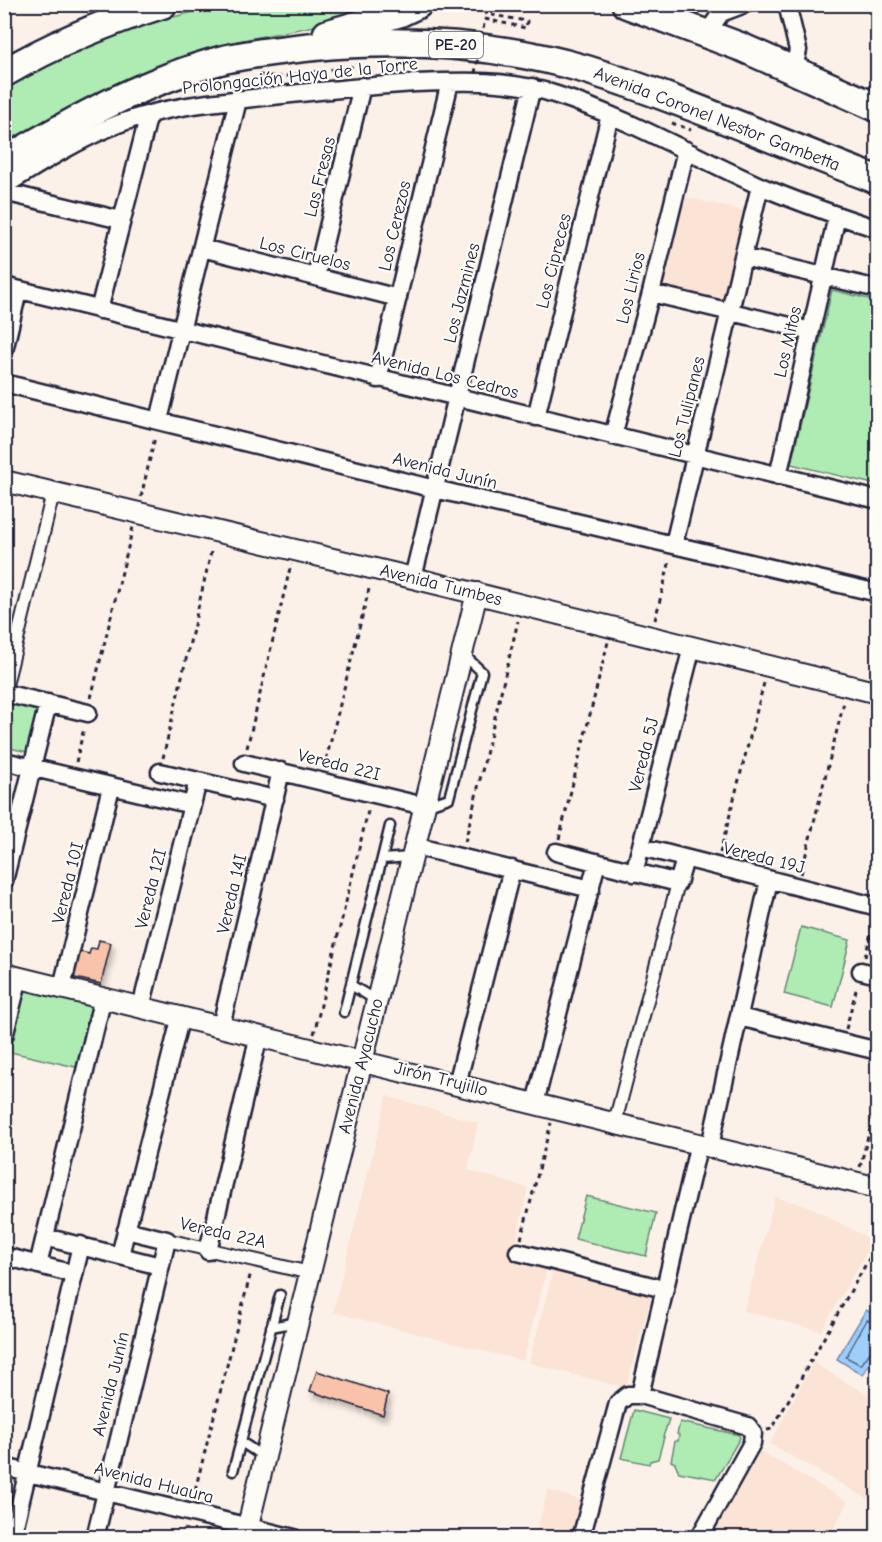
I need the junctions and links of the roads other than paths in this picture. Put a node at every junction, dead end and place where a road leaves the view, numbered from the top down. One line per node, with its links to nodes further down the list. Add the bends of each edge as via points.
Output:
1 (164, 4): 9 (highway, via 83,34)
2 (418, 4): 7 (highway)
3 (626, 4): 6 (highway)
4 (745, 4): 6 (street, via 721,13)
5 (787, 4): 8 (street, via 798,50)
6 (707, 33): 8 (highway)
7 (258, 63): 17 (highway, Avenida Coronel Nestor Gambetta / PE-20, via 226,59 142,88); 21 (highway, Avenida Coronel Nestor Gambetta / PE-20, via 355,43 465,46 525,56 585,69 653,92)
8 (794, 69): 14 (highway)
9 (4, 73)
10 (450, 81): 11 (street, Prolongación Haya de la Torre); 12 (street, Prolongación Haya de la Torre); 35 (street, Los Cerezos)
11 (362, 86): 13 (street, Prolongación Haya de la Torre); 31 (street, Las Fresas)
12 (532, 87): 16 (street, Prolongación Haya de la Torre); 43 (street, Los Jazmines)
13 (238, 100): 15 (street, Prolongación Haya de la Torre); 28 (street)
14 (878, 108)
15 (148, 114): 22 (street, Prolongación Haya de la Torre, via 66,148); 26 (street)
16 (610, 115): 18 (street, Prolongación Haya de la Torre); 44 (street, Los Cipreces)
17 (31, 146): 19 (highway, Avenida Coronel Nestor Gambetta / PE-20); 20 (highway)
18 (686, 150): 23 (street, Prolongación Haya de la Torre); 34 (street, Los Lirios)
19 (4, 161)
20 (4, 170)
21 (878, 180)
22 (4, 186)
23 (760, 186): 25 (street, Prolongación Haya de la Torre); 29 (street, Los Tulipanes)
24 (4, 192): 26 (street)
25 (837, 216): 27 (street, Prolongación Haya de la Torre); 30 (street, Los Mitos)
26 (122, 220): 36 (street)
27 (878, 229)
28 (202, 248): 31 (street, Los Ciruelos); 38 (street)
29 (743, 257): 30 (street); 37 (street, Los Tulipanes)
30 (823, 276): 33 (street); 39 (street, Los Mitos)
31 (316, 277): 35 (street, Los Ciruelos)
32 (11, 289): 36 (street, Avenida Los Cedros); 40 (street)
33 (878, 289)
34 (651, 293): 37 (street); 46 (street, Los Lirios)
35 (398, 298): 41 (street, Los Cerezos)
36 (99, 310): 38 (street, Avenida Los Cedros)
37 (730, 312): 39 (street); 47 (street, Los Tulipanes)
38 (181, 331): 41 (street, Avenida Los Cedros); 45 (street)
39 (811, 331): 48 (street, Los Mitos)
40 (4, 351)
41 (378, 379): 43 (street, Avenida Los Cedros)
42 (4, 383): 45 (street, Avenida Junín)
43 (456, 398): 44 (street, Avenida Los Cedros); 50 (street, Los Jazmines)
44 (536, 417): 46 (street, Avenida Los Cedros)
45 (159, 420): 50 (street, Avenida Junín)
46 (613, 436): 47 (street, Avenida Los Cedros)
47 (695, 456): 48 (street, Avenida Los Cedros); 53 (street, Los Tulipanes)
48 (778, 476): 52 (street, Avenida Los Cedros)
49 (4, 481): 51 (street, Avenida Tumbes)
50 (435, 489): 53 (street, Avenida Junín); 54 (street, Los Jazmines)
51 (52, 493): 54 (street, Avenida Tumbes); 58 (street)
52 (878, 500)
53 (674, 544): 56 (street, Avenida Junín)
54 (413, 578): 55 (street, Avenida Tumbes)
55 (477, 593): 57 (street, Avenida Tumbes); 71 (street, Avenida Ayacucho)
56 (878, 593)
57 (692, 647): 59 (street, Avenida Tumbes); 73 (street, Vereda 5J)
58 (4, 693): 60 (street)
59 (878, 693)
60 (48, 703): 61 (street); 64 (street)
61 (88, 712)
62 (4, 761): 64 (street)
63 (244, 763): 65 (street, Vereda 22I)
64 (32, 768): 68 (street); 82 (street)
65 (281, 771): 69 (street, Vereda 14I); 71 (street, Vereda 22I)
66 (160, 772): 67 (street)
67 (198, 781): 69 (street); 70 (street, Vereda 12I)
68 (111, 787): 70 (street); 90 (street, Vereda 10I)
69 (275, 799): 97 (street, Vereda 14I)
70 (192, 806): 93 (street, Vereda 12I)
71 (424, 806): 74 (street, Avenida Ayacucho)
72 (390, 826): 76 (lane)
73 (641, 847): 77 (street, Vereda 19J); 80 (street, Vereda 5J)
74 (413, 852): 76 (lane); 79 (street, via 462,857); 92 (street, Avenida Ayacucho)
75 (556, 852): 78 (street)
76 (382, 859): 89 (lane)
77 (685, 859): 81 (street, Vereda 19J); 83 (street)
78 (597, 862): 80 (street); 84 (street)
79 (512, 869): 84 (street); 102 (street)
80 (634, 873): 83 (street)
81 (769, 880): 85 (street, Vereda 19J); 96 (street)
82 (4, 881)
83 (678, 883): 104 (street)
84 (591, 889): 103 (street)
85 (878, 907)
86 (861, 971): 88 (street)
87 (12, 975): 90 (street, Jirón Trujillo); 99 (street)
88 (878, 975)
89 (351, 985): 92 (lane); 94 (lane)
90 (62, 987): 91 (street, Jirón Trujillo)
91 (103, 997): 93 (street, Jirón Trujillo); 110 (street)
92 (377, 1001): 101 (street, Avenida Ayacucho)
93 (141, 1007): 95 (street, Jirón Trujillo)
94 (344, 1012)
95 (181, 1016): 97 (street, Jirón Trujillo); 109 (street)
96 (739, 1017): 100 (street); 105 (street)
97 (221, 1026): 98 (street, Jirón Trujillo)
98 (259, 1035): 101 (street, Jirón Trujillo); 113 (street)
99 (4, 1037)
100 (878, 1052)
101 (363, 1060): 102 (street, Jirón Trujillo); 119 (street, Avenida Ayacucho)
102 (458, 1084): 103 (street, Jirón Trujillo)
103 (535, 1103): 104 (street, Jirón Trujillo)
104 (615, 1122): 105 (street, Jirón Trujillo)
105 (704, 1145): 106 (street, Jirón Trujillo); 121 (street)
106 (856, 1182): 107 (street, Jirón Trujillo); 108 (street)
107 (878, 1188)
108 (878, 1196)
109 (126, 1230): 111 (street, Vereda 22A); 115 (street)
110 (45, 1237): 112 (street); 117 (street)
111 (167, 1240): 113 (street, Vereda 22A); 118 (street, Avenida Junín)
112 (81, 1245): 115 (street); 120 (street)
113 (208, 1251): 119 (street, Vereda 22A)
114 (518, 1252): 121 (street)
115 (120, 1255): 118 (street)
116 (4, 1257): 117 (street)
117 (38, 1265): 120 (street)
118 (160, 1266): 131 (street, Avenida Junín)
119 (310, 1273): 123 (street, Avenida Ayacucho)
120 (74, 1274): 130 (street)
121 (664, 1289): 125 (street)
122 (280, 1295): 124 (lane)
123 (298, 1322): 124 (lane); 127 (street, Avenida Ayacucho)
124 (271, 1327): 126 (lane)
125 (640, 1395): 136 (street, via 628,1395 618,1403); 137 (street, via 747,1425 753,1433 752,1443)
126 (241, 1442): 127 (lane); 129 (lane)
127 (264, 1458): 132 (street, Avenida Ayacucho)
128 (4, 1467): 130 (street, Avenida Huaura)
129 (233, 1471)
130 (28, 1472): 131 (street, Avenida Huaura); 133 (street)
131 (105, 1491): 132 (street, Avenida Huaura, via 190,1512); 134 (street, Avenida Junín)
132 (247, 1532): 135 (street, Avenida Huaura)
133 (12, 1538)
134 (95, 1538)
135 (294, 1538)
136 (580, 1538)
137 (699, 1538)

